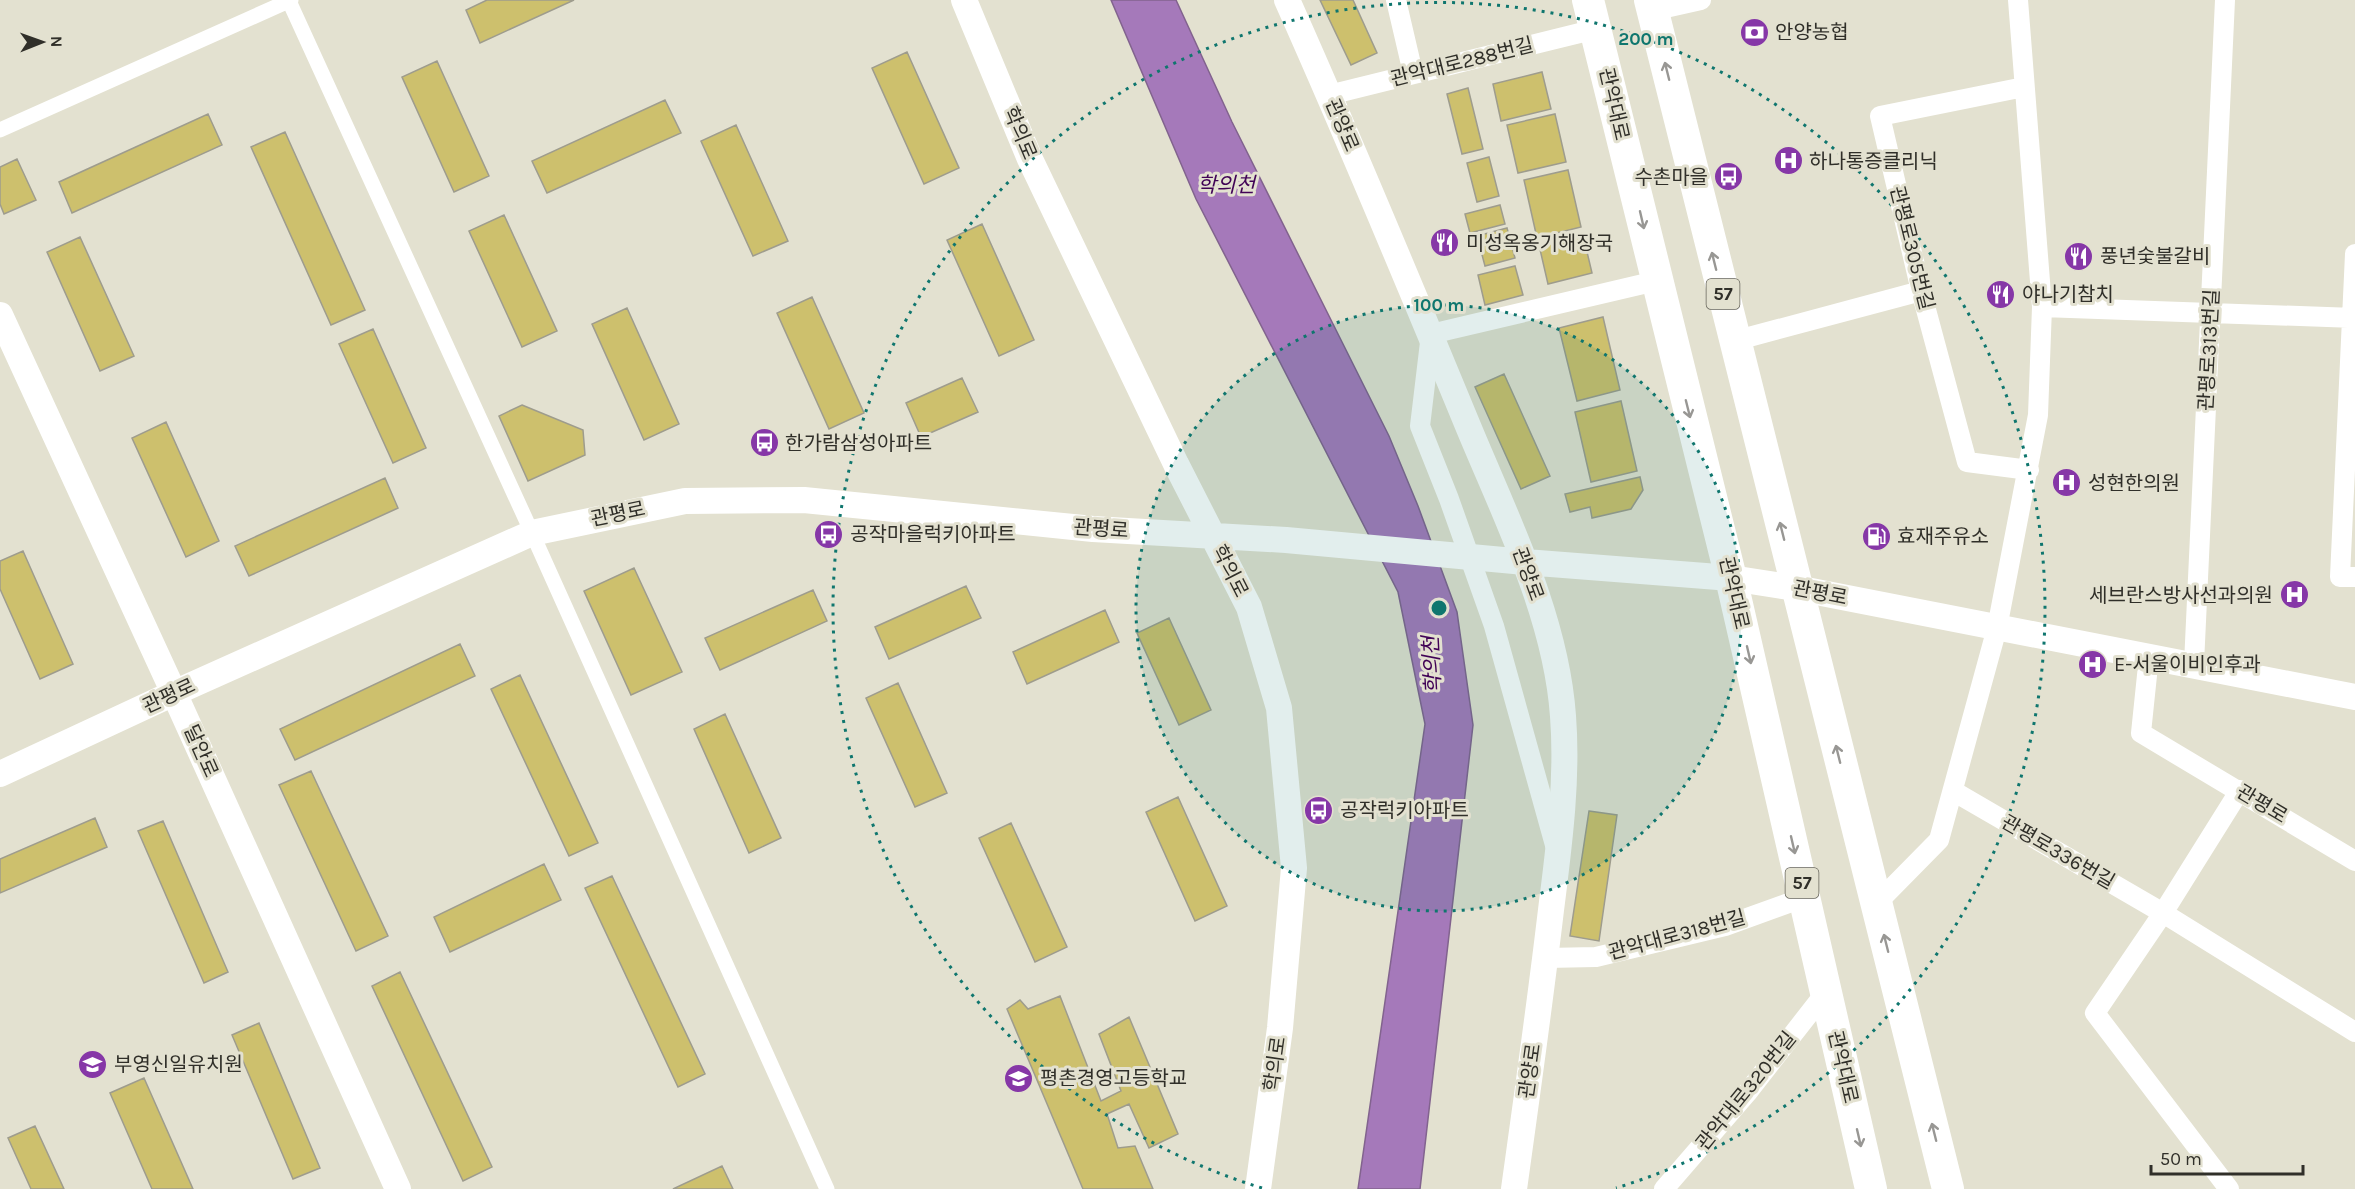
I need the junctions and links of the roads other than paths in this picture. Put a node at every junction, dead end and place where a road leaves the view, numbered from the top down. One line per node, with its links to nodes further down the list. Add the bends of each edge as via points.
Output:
1 (964, 0): 25 (street, 학의로, via 1030,159)
2 (1287, 0): 12 (street, 관양로)
3 (1396, 0): 10 (street)
4 (1701, 0): 8 (street)
5 (2018, 0): 11 (street)
6 (2225, 0): 18 (street, 관평로313번길)
7 (290, 1): 13 (street); 24 (street)
8 (1651, 6): 22 (main road, 57, one-way to 8)
9 (1592, 15): 10 (street, 관악대로288번길); 15 (main road, 관악대로 / 57, one-way to 15)
10 (1413, 73): 12 (street, 관악대로288번길)
11 (2025, 87): 16 (street, 관평로305번길, via 1880,116); 17 (street)
12 (1329, 95): 21 (street, 관양로)
13 (0, 130)
14 (2355, 254): 20 (street)
15 (1656, 281): 21 (street); 28 (main road, 관악대로 / 57, one-way to 28)
16 (1921, 291): 22 (street); 23 (street, 관평로305번길, via 1967,462)
17 (2042, 307): 18 (street); 23 (street, via 2038,415)
18 (2211, 313): 20 (street); 32 (street, 관평로313번길)
19 (0, 315): 33 (street, 달안로)
20 (2353, 318): 27 (street, via 2340,577)
21 (1431, 334): 26 (street, 관양로); 38 (street, via 1420,426 1494,626)
22 (1734, 341): 29 (main road, 57, one-way to 22)
23 (2029, 470): 30 (street)
24 (532, 533): 25 (street, 관평로, via 685,501 804,500 1094,529); 33 (street, 관평로); 47 (street)
25 (1212, 535): 26 (street, 관평로); 48 (street, 학의로, via 1250,607 1279,708 1294,868 1280,1028)
26 (1525, 562): 28 (street, 관평로); 38 (street, 관양로, via 1553,648 1563,716 1564,775)
27 (2355, 577)
28 (1731, 578): 29 (street, 관평로); 40 (main road, 관악대로 / 57, one-way to 40)
29 (1796, 588): 30 (street, 관평로); 41 (main road, 57, one-way to 29)
30 (1997, 628): 31 (street, 관평로); 37 (street)
31 (2149, 656): 32 (street, 관평로); 36 (street, 관평로, via 2141,733)
32 (2194, 664): 34 (street, 관평로)
33 (174, 693): 35 (street, 관평로); 46 (street, 달안로)
34 (2355, 697)
35 (0, 774)
36 (2240, 790): 39 (street, 관평로); 42 (street)
37 (1953, 791): 41 (street, via 1939,840); 42 (street, 관평로336번길)
38 (1558, 853): 43 (street, 관양로)
39 (2355, 861)
40 (1805, 897): 43 (street, 관악대로318번길, via 1725,926 1596,957); 44 (main road, 관악대로 / 57)
41 (1876, 904): 52 (main road, 57, one-way to 41)
42 (2163, 913): 45 (street, 관평로336번길); 53 (street, via 2095,1013)
43 (1546, 958): 49 (street, 관양로)
44 (1826, 992): 50 (street, 관악대로320번길, via 1747,1093); 51 (main road, 관악대로 / 57, one-way to 51)
45 (2355, 1032)
46 (398, 1189)
47 (827, 1189)
48 (1258, 1189)
49 (1514, 1189)
50 (1664, 1189)
51 (1871, 1189)
52 (1948, 1189)
53 (2229, 1189)

